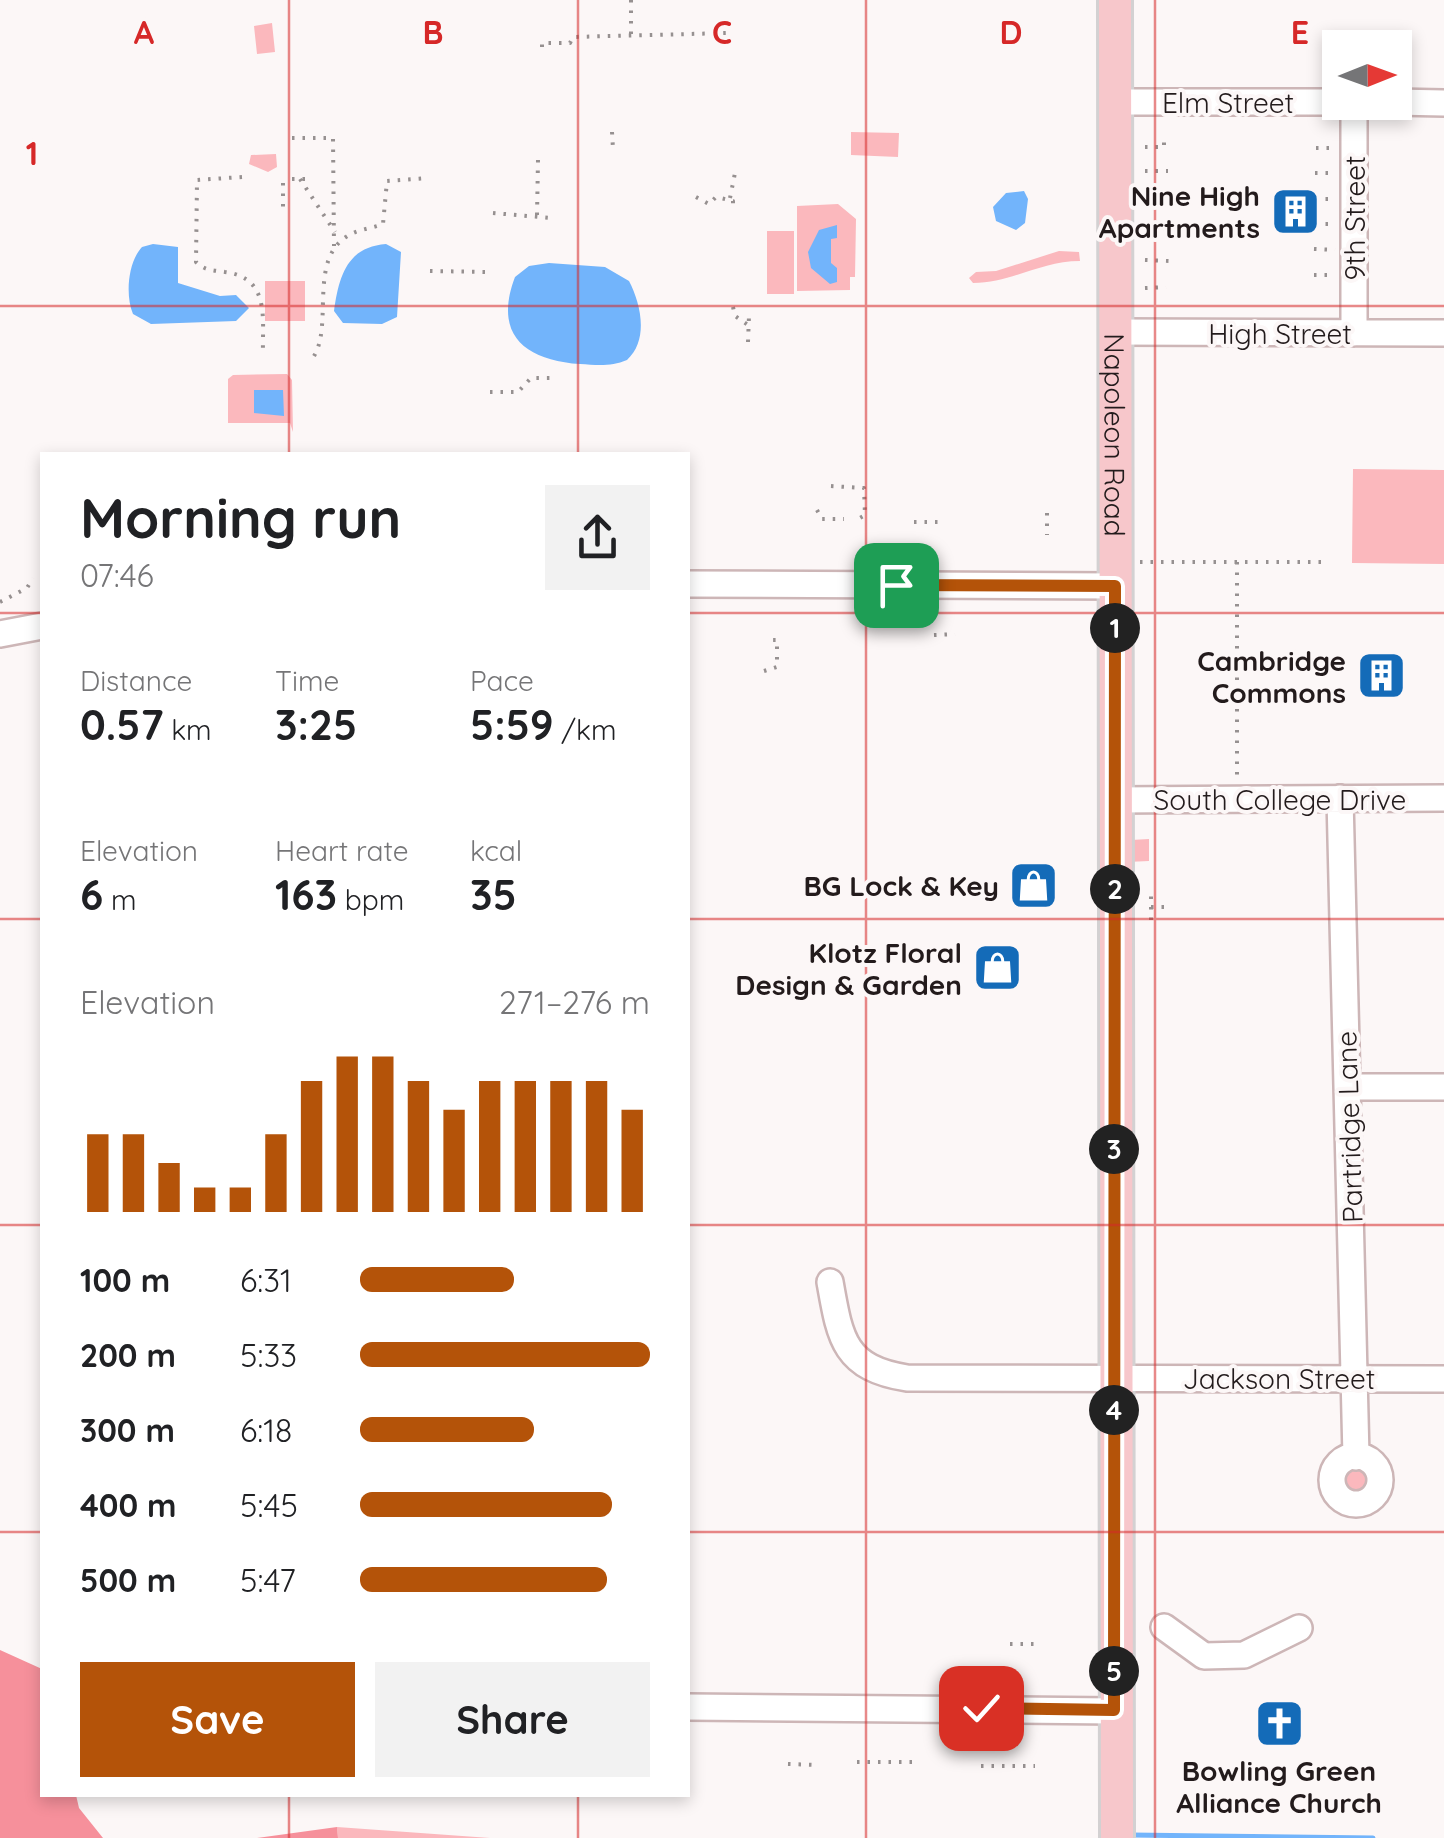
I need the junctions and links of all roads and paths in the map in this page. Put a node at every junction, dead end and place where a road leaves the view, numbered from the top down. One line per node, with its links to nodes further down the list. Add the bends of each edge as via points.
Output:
1 (631, 0): 4 (path)
2 (1116, 0): 6 (main road, Napoleon Road)
3 (728, 32): 4 (path)
4 (632, 37): 5 (path, via 573,38)
5 (542, 47)
6 (1116, 102): 7 (street, Elm Street); 60 (main road, Napoleon Road)
7 (1322, 102)
8 (1412, 102): 9 (street)
9 (1444, 103)
10 (1354, 120): 61 (street, 9th Street)
11 (612, 132): 17 (path)
12 (292, 138): 44 (path, via 334,138)
13 (1164, 142): 14 (path)
14 (1145, 147)
15 (1316, 148): 16 (path)
16 (1340, 148)
17 (612, 149)
18 (538, 160): 39 (path)
19 (1144, 171): 20 (path)
20 (1168, 171)
21 (735, 173): 35 (path)
22 (1340, 173): 23 (path)
23 (1316, 174)
24 (242, 178): 64 (path, via 197,180 196,262 257,287)
25 (429, 178): 46 (path, via 387,181 383,224 348,235)
26 (292, 179): 27 (path)
27 (300, 179): 28 (path); 44 (path)
28 (313, 180)
29 (283, 182): 36 (path)
30 (1145, 194): 31 (path)
31 (1166, 195)
32 (696, 198): 35 (path, via 709,204 716,197)
33 (1315, 198): 34 (path)
34 (1340, 199)
35 (729, 200): 37 (path)
36 (283, 206)
37 (733, 211)
38 (493, 213): 39 (path)
39 (539, 216): 40 (path)
40 (551, 218)
41 (1315, 224): 42 (path)
42 (1340, 224)
43 (1166, 229): 45 (path)
44 (335, 232): 46 (path)
45 (1144, 236)
46 (334, 249): 65 (path)
47 (1314, 250): 48 (path)
48 (1340, 250)
49 (1145, 260): 50 (path)
50 (1169, 261)
51 (430, 271): 52 (path)
52 (487, 272)
53 (1314, 274): 54 (path)
54 (1340, 275)
55 (1166, 287): 56 (path)
56 (1144, 288)
57 (733, 307): 59 (path)
58 (748, 316): 59 (path)
59 (748, 324): 63 (path)
60 (1115, 332): 61 (street, High Street); 78 (main road, Napoleon Road)
61 (1354, 333): 62 (street, High Street)
62 (1444, 333)
63 (748, 342)
64 (263, 355)
65 (314, 356)
66 (554, 378): 67 (path, via 531,378 518,392)
67 (490, 392)
68 (831, 486): 73 (path, via 864,488 865,515)
69 (817, 510): 72 (path, via 822,519)
70 (1047, 513): 75 (path)
71 (939, 518): 74 (path)
72 (844, 519)
73 (858, 519)
74 (914, 522)
75 (1047, 535)
76 (1237, 562): 77 (path); 78 (path); 88 (path)
77 (1324, 562)
78 (1125, 574): 80 (street); 93 (main road, Napoleon Road)
79 (33, 578): 81 (path)
80 (690, 584)
81 (0, 602)
82 (40, 626): 83 (street)
83 (0, 634)
84 (934, 634): 85 (path)
85 (954, 634)
86 (769, 640): 89 (path, via 777,640 777,667)
87 (1223, 666): 88 (path)
88 (1237, 667): 90 (path)
89 (764, 671)
90 (1238, 778)
91 (1340, 798): 92 (street, South College Drive); 93 (street, South College Drive); 98 (street, Partridge Lane)
92 (1444, 798)
93 (1115, 800): 101 (main road, Napoleon Road)
94 (1151, 892): 95 (path)
95 (1151, 907): 96 (path); 97 (path)
96 (1166, 907)
97 (1151, 920)
98 (1348, 1087): 99 (street); 102 (street, Partridge Lane)
99 (1444, 1087)
100 (830, 1282): 101 (street, Jackson Street, via 846,1347 882,1374)
101 (1114, 1378): 102 (street, Jackson Street); 110 (main road, Napoleon Road)
102 (1357, 1379): 103 (street, Jackson Street); 104 (street, Partridge Lane)
103 (1444, 1379)
104 (1356, 1457)
105 (1164, 1628): 106 (street, via 1204,1656 1244,1655)
106 (1298, 1628)
107 (1010, 1644): 108 (path)
108 (1040, 1644)
109 (690, 1707): 110 (street)
110 (1114, 1710): 117 (main road, Napoleon Road)
111 (857, 1762): 112 (path)
112 (917, 1762)
113 (788, 1764): 114 (path)
114 (818, 1764)
115 (981, 1766): 116 (path)
116 (1036, 1766)
117 (1117, 1838)

